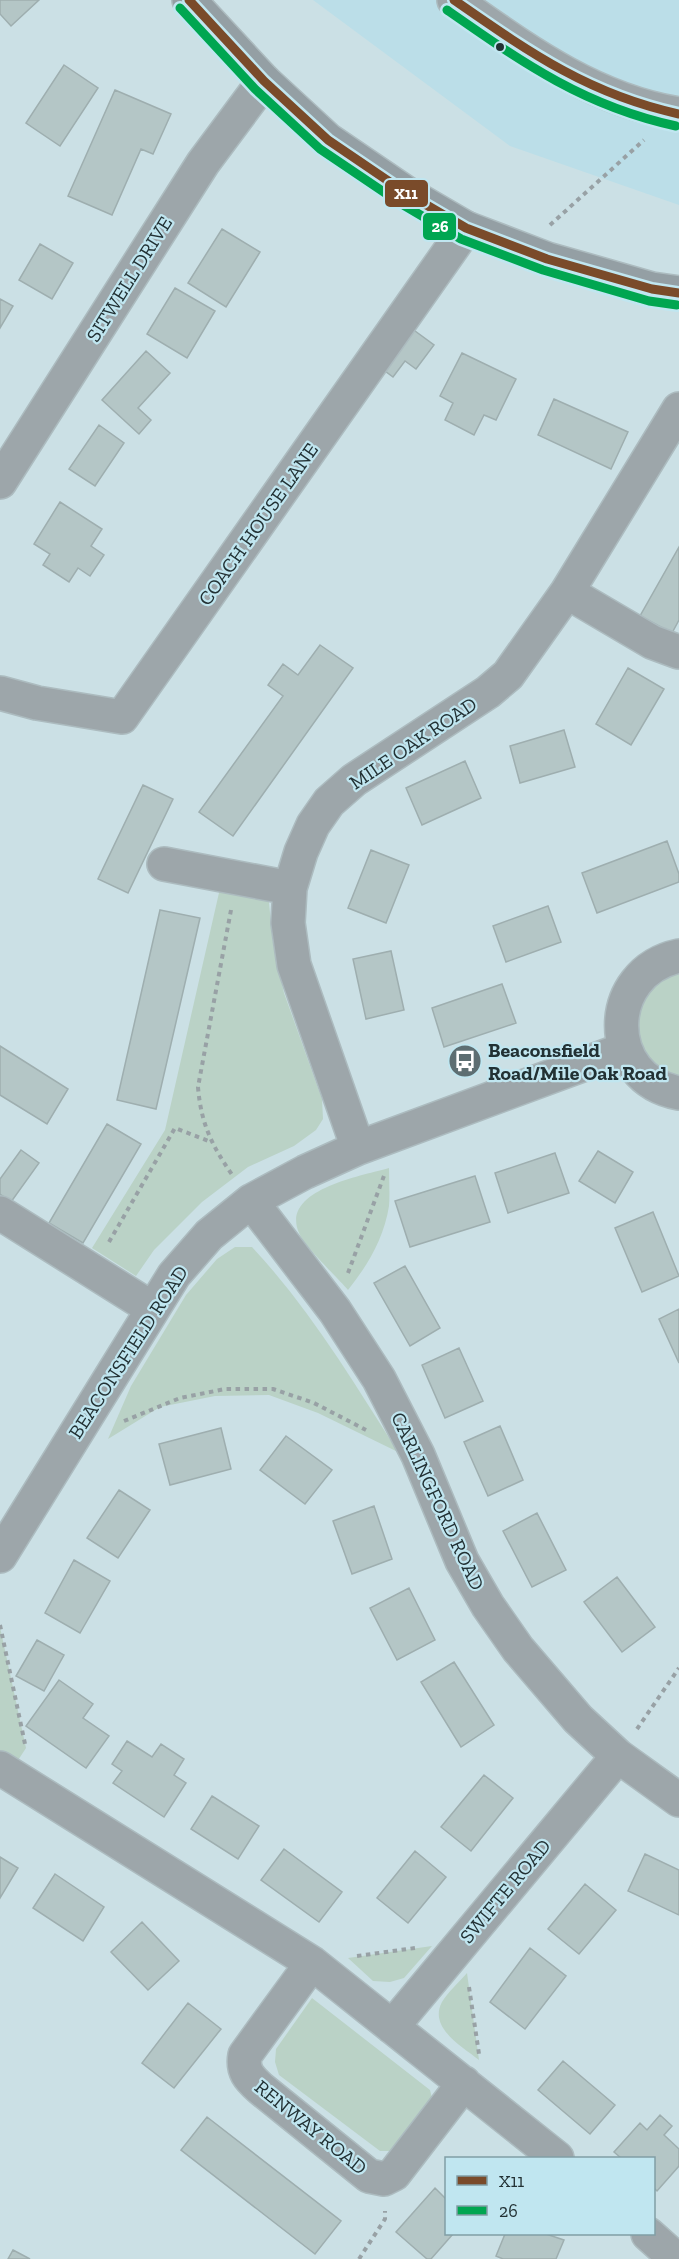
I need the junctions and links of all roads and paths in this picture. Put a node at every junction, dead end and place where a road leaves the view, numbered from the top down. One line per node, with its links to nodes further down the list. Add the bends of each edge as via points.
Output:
1 (189, 0): 3 (main road)
2 (454, 0): 4 (street, via 572,78 608,95)
3 (264, 81): 5 (main road, via 328,140 406,194); 9 (street, SITWELL DRIVE, via 203,163)
4 (677, 114): 6 (path, via 568,207)
5 (466, 228): 6 (main road); 12 (street, COACH HOUSE LANE, via 122,717)
6 (525, 251): 7 (main road, via 652,289)
7 (679, 293)
8 (679, 409): 10 (street, MILE OAK ROAD)
9 (0, 482)
10 (567, 592): 11 (street, via 652,642); 15 (street, MILE OAK ROAD, via 508,675 354,780 329,802 313,825)
11 (679, 652)
12 (0, 693)
13 (164, 864): 14 (street)
14 (238, 876): 15 (street); 20 (path, via 198,1087 200,1113)
15 (290, 888): 21 (street, MILE OAK ROAD, via 288,923 294,964)
16 (679, 956): 17 (street, via 654,965 628,993 621,1017)
17 (626, 1049): 18 (street, via 632,1064 649,1082); 19 (street, BEACONSFIELD ROAD)
18 (679, 1093)
19 (399, 1133): 21 (street, BEACONSFIELD ROAD); 26 (path)
20 (212, 1142): 22 (path); 24 (path, via 176,1128)
21 (358, 1148): 22 (street, BEACONSFIELD ROAD)
22 (251, 1201): 25 (street, BEACONSFIELD ROAD, via 209,1235 174,1275); 26 (street, CARLINGFORD ROAD)
23 (0, 1213): 24 (street)
24 (93, 1271): 25 (street)
25 (153, 1309): 29 (street, BEACONSFIELD ROAD)
26 (335, 1311): 28 (street, CARLINGFORD ROAD, via 379,1379)
27 (116, 1424): 28 (path, via 180,1398 225,1389 273,1389 314,1404)
28 (418, 1455): 32 (street, CARLINGFORD ROAD, via 462,1561 488,1606 548,1686)
29 (0, 1556)
30 (0, 1625): 33 (path, via 26,1748)
31 (679, 1668): 32 (path)
32 (618, 1756): 34 (street, CARLINGFORD ROAD); 36 (street, SWIFTE ROAD)
33 (5, 1771): 35 (street)
34 (679, 1800)
35 (312, 1963): 36 (street); 39 (street, RENWAY ROAD, via 245,2055 243,2066 260,2088 369,2176)
36 (392, 2027): 37 (street)
37 (464, 2082): 38 (street); 39 (street, RENWAY ROAD, via 394,2174)
38 (556, 2157)
39 (384, 2179): 41 (path, via 384,2219)
40 (649, 2235): 42 (street)
41 (359, 2259)
42 (676, 2259)

